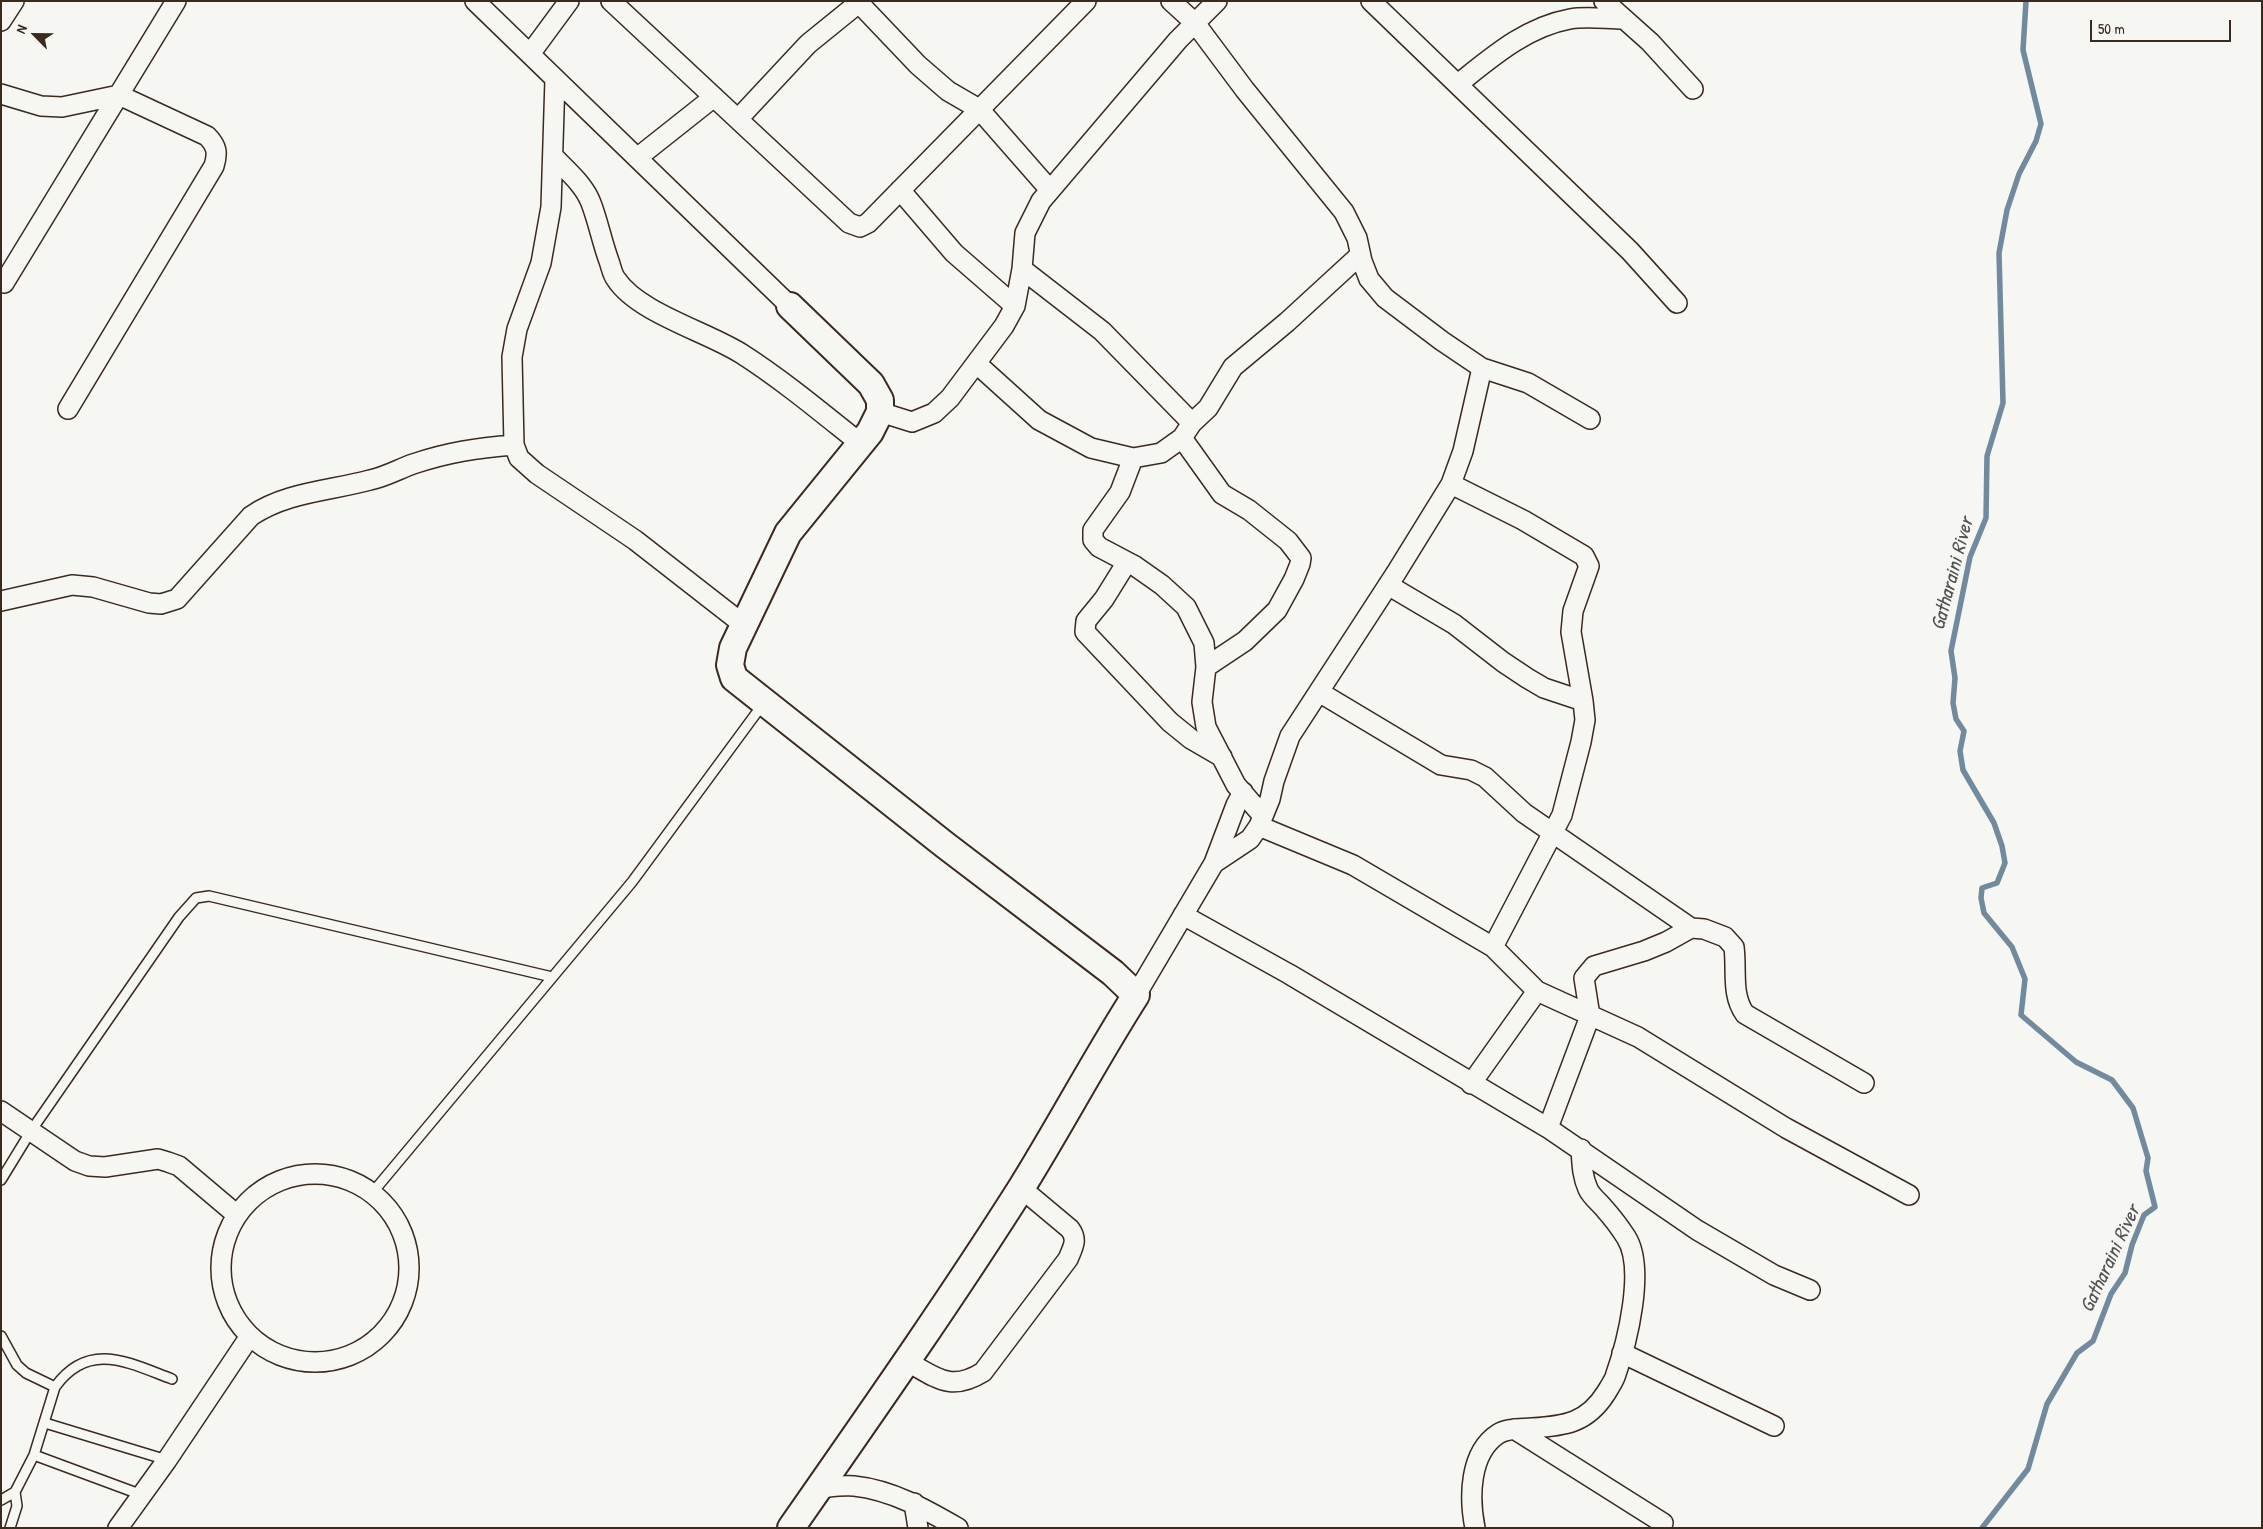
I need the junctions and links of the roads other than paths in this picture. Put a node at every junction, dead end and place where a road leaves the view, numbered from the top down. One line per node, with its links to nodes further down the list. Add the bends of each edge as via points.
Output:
1 (176, 1): 20 (street)
2 (475, 1): 15 (street)
3 (569, 1): 15 (street)
4 (611, 1): 21 (street)
5 (1086, 1): 22 (street)
6 (1171, 1): 14 (street)
7 (1217, 1): 14 (street)
8 (1371, 1): 17 (street)
9 (1604, 1): 12 (street)
10 (859, 2): 22 (street, via 918,65 948,91); 23 (street, via 808,44)
11 (9, 3): 13 (street)
12 (1624, 19): 17 (street, via 1571,19 1542,27 1512,42); 18 (street)
13 (1, 21)
14 (1195, 23): 27 (street); 28 (street, via 1344,212 1357,238)
15 (530, 54): 16 (street)
16 (555, 79): 24 (street); 25 (street)
17 (1458, 84): 31 (street, via 1630,251)
18 (1693, 89)
19 (1, 94): 20 (street, via 41,106 62,107)
20 (119, 95): 30 (street); 36 (street, via 207,136 218,153 214,166)
21 (714, 97): 23 (street); 25 (street)
22 (979, 109): 26 (street); 27 (street)
23 (738, 119): 26 (street, via 848,223 860,227 868,223)
24 (553, 156): 40 (street, via 591,202 616,279 634,297 685,327 741,353); 41 (street, via 548,226 541,263 517,329 512,357)
25 (637, 158): 32 (street)
26 (900, 190): 33 (street, via 954,253)
27 (1050, 190): 29 (street, via 1040,201 1026,233)
28 (1360, 255): 35 (street, via 1370,279 1385,298); 39 (street, via 1233,367 1208,408)
29 (1022, 269): 33 (street); 39 (street, via 1102,331)
30 (4, 283)
31 (1677, 303)
32 (790, 306): 37 (street, via 871,384 880,400)
33 (1015, 306): 34 (street)
34 (977, 364): 37 (street, via 934,413 912,422); 42 (street, via 1040,420 1090,448)
35 (1482, 368): 38 (street, via 1528,383); 43 (street, via 1463,452)
36 (68, 409)
37 (880, 412): 40 (street)
38 (1590, 419)
39 (1187, 430): 42 (street, via 1160,453); 48 (street, via 1222,494 1249,510 1288,541 1301,558 1277,610 1245,641)
40 (861, 444): 47 (street, via 788,533)
41 (514, 445): 46 (street, via 471,448 412,464 372,480 264,507 251,516 177,599 161,604 72,585); 47 (street, via 520,458 537,474 635,540)
42 (1133, 458): 44 (street, via 1120,492 1093,530 1092,540 1100,548)
43 (1450, 484): 45 (street); 50 (street, via 1523,520 1584,556 1589,566 1573,611 1570,632)
44 (1127, 562): 48 (street, via 1162,584 1186,607 1204,643); 53 (street, via 1086,621 1085,632)
45 (1388, 585): 49 (street); 50 (street, via 1454,624 1527,678 1544,688)
46 (1, 601)
47 (744, 624): 51 (street, via 733,648 730,666 734,678)
48 (1206, 667): 52 (street)
49 (1319, 692): 56 (street, via 1290,736); 57 (street, via 1441,765 1471,770 1485,777 1524,813)
50 (1583, 701): 57 (street, via 1585,720 1581,742 1562,815)
51 (764, 702): 62 (lane, via 632,882); 64 (street, via 1113,973)
52 (1202, 710): 53 (street); 54 (street, via 1206,727)
53 (1170, 722): 54 (street)
54 (1222, 757): 55 (street)
55 (1243, 792): 56 (street); 58 (street)
56 (1261, 821): 58 (street, via 1250,839); 61 (street, via 1354,865)
57 (1552, 833): 60 (street); 61 (street)
58 (1214, 863): 59 (street)
59 (1183, 915): 64 (street); 67 (street, via 1289,974)
60 (1691, 928): 65 (street, via 1644,951 1594,966 1584,978); 66 (street, via 1725,936 1734,947 1736,993 1745,1014)
61 (1493, 947): 63 (street)
62 (552, 977): 70 (lane, via 209,896 196,898 179,917); 74 (lane)
63 (1537, 991): 65 (street); 67 (street)
64 (1136, 995): 73 (street)
65 (1590, 1016): 69 (street); 75 (street, via 1638,1037 1786,1128)
66 (1864, 1082)
67 (1471, 1084): 69 (street)
68 (1, 1111): 70 (street)
69 (1548, 1128): 71 (street)
70 (31, 1131): 72 (lane); 76 (street, via 89,1166 105,1167 158,1159 179,1166)
71 (1581, 1149): 77 (street, via 1697,1230 1774,1275); 80 (street, via 1582,1172 1589,1191 1627,1238 1634,1264 1635,1294)
72 (1, 1180)
73 (1021, 1188): 81 (street); 81 (street, via 1075,1236 1068,1259 982,1372 967,1382 937,1378)
74 (372, 1192): 76 (street, via 338,1175 305,1174 289,1177 260,1192); 79 (street, via 400,1225 409,1257 407,1290 394,1320 384,1332 372,1343 342,1358 309,1362 278,1354)
75 (1909, 1196)
76 (237, 1215): 79 (street, via 224,1246 222,1279 231,1310)
77 (1810, 1290)
78 (1, 1336): 83 (lane, via 17,1365)
79 (250, 1336): 88 (street)
80 (1622, 1353): 85 (street); 86 (street, via 1615,1378 1586,1417 1554,1426)
81 (908, 1362): 89 (street)
82 (172, 1379): 83 (lane, via 108,1358 92,1360 72,1370)
83 (55, 1387): 84 (lane)
84 (46, 1422): 87 (lane); 88 (lane)
85 (1774, 1426)
86 (1514, 1429): 94 (street); 100 (street, via 1498,1434 1478,1462 1472,1479 1471,1510)
87 (34, 1455): 90 (lane); 91 (lane)
88 (167, 1460): 91 (street)
89 (819, 1488): 93 (street, via 851,1486 876,1490); 97 (street)
90 (15, 1492): 92 (lane); 95 (lane, via 17,1506)
91 (143, 1495): 96 (street)
92 (1, 1500)
93 (914, 1503): 98 (street); 99 (street)
94 (1663, 1523)
95 (10, 1528)
96 (118, 1528)
97 (791, 1528)
98 (918, 1528)
99 (958, 1528)
100 (1475, 1528)

